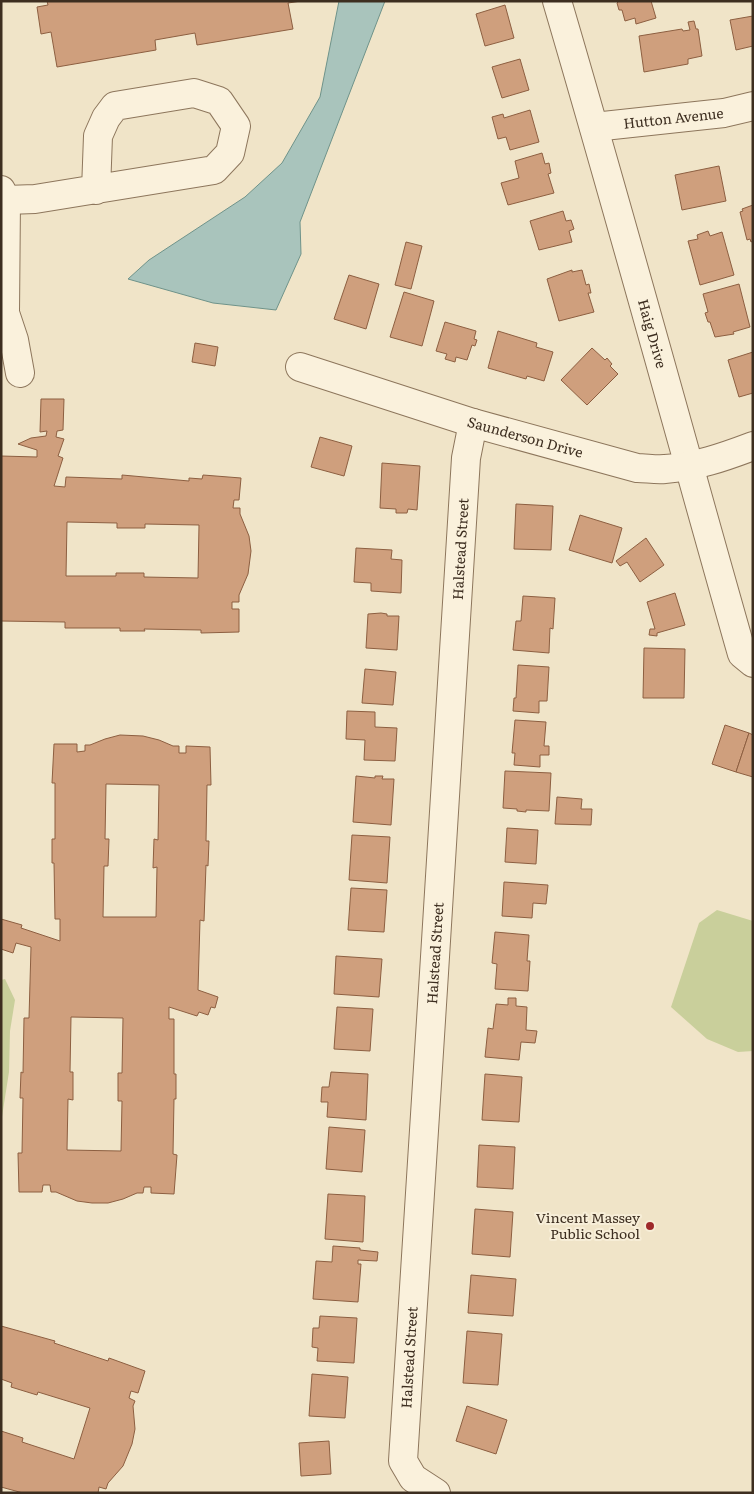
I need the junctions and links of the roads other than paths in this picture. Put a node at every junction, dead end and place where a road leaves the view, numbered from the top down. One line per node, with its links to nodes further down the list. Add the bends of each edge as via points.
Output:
1 (557, 1): 3 (street, Haig Drive)
2 (753, 106): 3 (street, Hutton Avenue, via 724,113)
3 (594, 127): 10 (street, Haig Drive)
4 (96, 190): 4 (street, via 214,170 230,153 236,126 219,101 194,93 115,106 98,136); 5 (street, via 35,199)
5 (4, 195): 7 (street, via 5,313)
6 (300, 366): 8 (street, Saunderson Drive)
7 (20, 372)
8 (473, 423): 10 (street, Saunderson Drive, via 637,468); 12 (street, Halstead Street, via 466,458 403,1461)
9 (753, 446): 10 (street, Saunderson Drive, via 719,459)
10 (676, 468): 11 (street, Haig Drive, via 742,654)
11 (753, 664)
12 (425, 1486)

